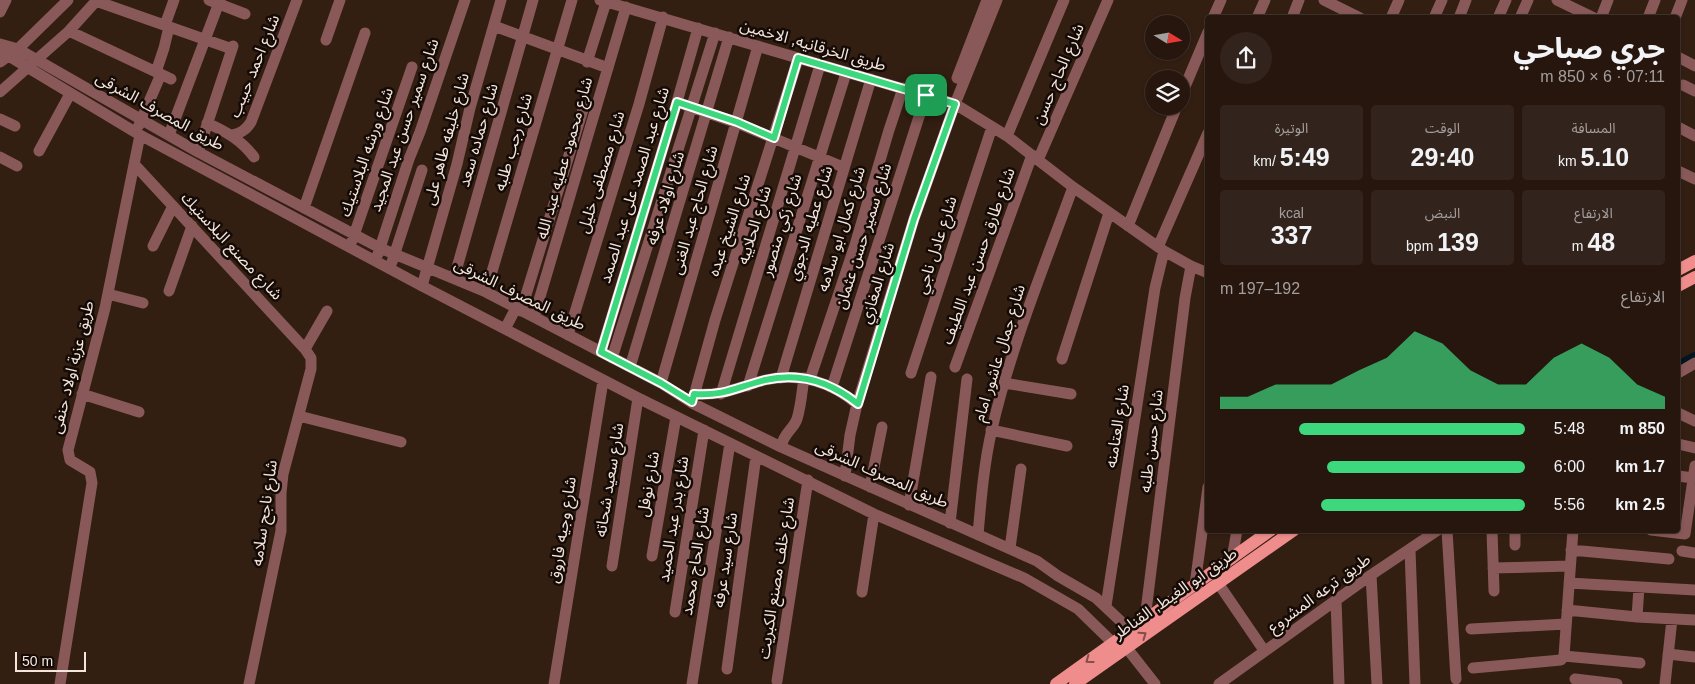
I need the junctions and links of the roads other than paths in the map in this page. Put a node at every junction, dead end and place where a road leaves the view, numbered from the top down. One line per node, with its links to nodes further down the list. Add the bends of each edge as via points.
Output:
1 (68, 0): 60 (street)
2 (96, 0): 47 (street); 50 (street)
3 (174, 0): 47 (street)
4 (297, 0): 97 (street, شارع احمد حبيب, via 251,122 247,129)
5 (340, 0): 57 (street)
6 (465, 0): 124 (street, شارع سمير حسن عبد المجيد)
7 (501, 0): 48 (street, شارع خليفه طاهر على)
8 (533, 0): 54 (street, شارع حماده سعد)
9 (572, 0): 61 (street, شارع رجب طلبه)
10 (987, 0): 84 (street)
11 (997, 0): 84 (street)
12 (1064, 0): 98 (street)
13 (1108, 0): 108 (street, شارع الحاج حسن)
14 (1221, 0): 34 (street)
15 (1265, 0): 35 (street)
16 (1299, 0): 36 (street)
17 (1324, 0): 32 (street)
18 (1352, 0): 32 (street)
19 (1399, 0): 37 (street)
20 (1442, 0): 38 (street)
21 (1466, 0): 39 (street)
22 (1506, 0): 40 (street)
23 (1528, 0): 41 (street)
24 (1557, 0): 30 (street)
25 (1608, 0): 43 (street)
26 (1655, 0): 44 (street)
27 (1682, 0): 45 (street)
28 (216, 1): 33 (street); 55 (street)
29 (603, 1): 31 (street, طريق الخرقانيه, الاخمين); 66 (street)
30 (1572, 3): 42 (street)
31 (626, 7): 46 (street, طريق الخرقانيه, الاخمين); 71 (street, شارع محمود عطيه عبد الله)
32 (1345, 13)
33 (245, 14)
34 (1215, 15)
35 (1258, 15)
36 (1293, 15)
37 (1392, 15)
38 (1435, 15)
39 (1460, 15)
40 (1499, 15)
41 (1521, 15)
42 (1590, 15)
43 (1602, 15)
44 (1649, 15)
45 (1676, 15)
46 (663, 18): 49 (street, طريق الخرقانيه, الاخمين); 146 (street, شارع مصطفى خليل)
47 (167, 26): 55 (street); 73 (street, طريق عزبة اولاد حنفى)
48 (494, 26): 54 (street); 130 (street, شارع خليفه طاهر على)
49 (698, 28): 52 (street, طريق الخرقانيه, الاخمين); 83 (street, شارع عبد الصمد على عبد الصمد)
50 (69, 32): 65 (street); 73 (street)
51 (365, 33): 117 (street)
52 (715, 33): 53 (street, طريق الخرقانيه, الاخمين); 85 (street)
53 (729, 37): 59 (street, طريق الخرقانيه, الاخمين); 86 (street, شارع اولاد عرفه)
54 (523, 38): 61 (street); 135 (street, شارع حماده سعد)
55 (205, 39): 91 (street, via 233,48); 96 (street)
56 (1205, 39): 74 (street)
57 (326, 40)
58 (0, 44): 60 (street, طريق المصرف الشرقى)
59 (758, 46): 63 (street, طريق الخرقانيه, الاخمين); 90 (street, شارع الحاج عبد الغنى)
60 (18, 49): 62 (street); 65 (street, طريق المصرف الشرقى)
61 (556, 50): 66 (street); 139 (street, شارع رجب طلبه)
62 (2, 57): 70 (street, طريق المصرف الشرقى)
63 (798, 58): 68 (street, طريق الخرقانيه, الاخمين); 100 (street, شارع الشيخ عبده)
64 (1680, 58): 67 (street)
65 (36, 59): 70 (street); 89 (street, طريق المصرف الشرقى)
66 (587, 62): 71 (street)
67 (1695, 64)
68 (820, 65): 72 (street, طريق الخرقانيه, الاخمين); 102 (street, شارع الحلايبه)
69 (412, 67): 121 (street, شارع ورشه البلاستيك)
70 (27, 68): 79 (street); 80 (street, طريق المصرف الشرقى)
71 (608, 68): 144 (street, شارع محمود عطيه عبد الله)
72 (846, 73): 75 (street, طريق الخرقانيه, الاخمين); 107 (street, شارع زكي منصور)
73 (163, 75): 89 (street, طريق عزبة اولاد حنفى)
74 (1190, 75)
75 (871, 79): 77 (street, طريق الخرقانيه, الاخمين); 111 (street, شارع عطيه الدجوي)
76 (1683, 85): 78 (street)
77 (903, 88): 81 (street, طريق الخرقانيه, الاخمين); 158 (street, شارع كمال ابو سلامه, via 855,245)
78 (1695, 91)
79 (0, 92)
80 (70, 94): 95 (street, طريق المصرف الشرقى); 103 (street)
81 (926, 95): 84 (street, طريق الخرقانيه, الاخمين); 164 (street, شارع سمير حسن عثمان)
82 (586, 100): 142 (street)
83 (677, 102): 85 (street); 148 (street, شارع عبد الصمد على عبد الصمد)
84 (951, 103): 93 (street, طريق الخرقانيه, الاخمين); 170 (street, شارع المغازي)
85 (691, 107): 86 (street); 149 (street)
86 (707, 113): 90 (street); 152 (street, شارع اولاد عرفه)
87 (1173, 115): 120 (street)
88 (0, 119): 92 (street)
89 (141, 120): 95 (street, طريق عزبة اولاد حنفى); 96 (street, طريق المصرف الشرقى)
90 (737, 122): 100 (street); 161 (street, شارع الحاج عبد الغنى)
91 (207, 123): 97 (street); 104 (street)
92 (15, 126)
93 (992, 126): 98 (street, طريق الخرقانيه, الاخمين); 155 (street, شارع عادل ناجي)
94 (1680, 128): 99 (street)
95 (138, 134): 109 (street, طريق عزبة اولاد حنفى); 123 (street, طريق المصرف الشرقى)
96 (169, 135): 104 (street, طريق المصرف الشرقى)
97 (232, 135): 106 (street)
98 (1007, 136): 108 (street, طريق الخرقانيه, الاخمين)
99 (1695, 136)
100 (774, 138): 102 (street); 169 (street, شارع الشيخ عبده)
101 (1205, 140): 125 (street, شارع العتامنه)
102 (795, 147): 107 (street); 166 (street, شارع الحلايبه)
103 (39, 151)
104 (198, 152): 117 (street, طريق المصرف الشرقى)
105 (0, 157): 110 (street)
106 (254, 157)
107 (819, 158): 111 (street); 163 (street, شارع زكي منصور)
108 (1035, 158): 115 (street, طريق الخرقانيه, الاخمين); 153 (street, شارع طارق حسن عبد اللطيف)
109 (135, 165): 116 (street, شارع مصنع البلاستيك); 140 (street, طريق عزبة اولاد حنفى)
110 (17, 166)
111 (844, 167): 157 (street, شارع عطيه الدجوي)
112 (422, 170): 126 (street)
113 (1680, 172): 114 (street)
114 (1695, 179)
115 (1073, 187): 118 (street, طريق الخرقانيه, الاخمين); 162 (street, شارع جمال عاشور امام)
116 (174, 206): 119 (street, شارع مصنع البلاستيك); 122 (street)
117 (304, 208): 121 (street, طريق المصرف الشرقى)
118 (1109, 213): 120 (street, طريق الخرقانيه, الاخمين); 150 (street)
119 (192, 226): 138 (street); 147 (street, شارع مصنع البلاستيك)
120 (1128, 226): 125 (street, طريق الخرقانيه, الاخمين)
121 (354, 234): 123 (street, شارع ورشه البلاستيك); 124 (street, طريق المصرف الشرقى)
122 (153, 246)
123 (350, 247): 127 (street, طريق المصرف الشرقى)
124 (380, 248): 126 (street, طريق المصرف الشرقى); 127 (street, شارع سمير حسن عبد المجيد)
125 (1161, 249): 129 (street, طريق الخرقانيه, الاخمين); 228 (street, شارع العتامنه)
126 (395, 255): 130 (street, طريق المصرف الشرقى); 131 (street)
127 (375, 261): 131 (street, طريق المصرف الشرقى)
128 (1695, 261): 132 (main road)
129 (1190, 266): 133 (street, طريق الخرقانيه, الاخمين); 232 (street, شارع حسن طلبه)
130 (427, 268): 135 (street, طريق المصرف الشرقى); 137 (street, شارع خليفه طاهر على)
131 (390, 269): 137 (street, طريق المصرف الشرقى)
132 (1680, 269)
133 (1205, 272)
134 (1695, 277): 136 (main road)
135 (454, 278): 139 (street, طريق المصرف الشرقى)
136 (1680, 285)
137 (422, 286): 145 (street, طريق المصرف الشرقى)
138 (169, 291)
139 (486, 292): 142 (street, طريق المصرف الشرقى)
140 (108, 294): 141 (street); 165 (street, طريق عزبة اولاد حنفى)
141 (143, 303)
142 (518, 309): 144 (street, طريق المصرف الشرقى); 145 (street)
143 (328, 311): 147 (street)
144 (534, 317): 146 (street, طريق المصرف الشرقى)
145 (505, 329): 160 (street, طريق المصرف الشرقى)
146 (568, 335): 148 (street, طريق المصرف الشرقى)
147 (306, 349): 173 (street, شارع ناجح سلامه, via 312,364)
148 (601, 352): 149 (street, طريق المصرف الشرقى)
149 (612, 358): 152 (street, طريق المصرف الشرقى)
150 (1062, 359)
151 (1695, 363): 154 (street)
152 (630, 367): 161 (street, طريق المصرف الشرقى)
153 (955, 367)
154 (1680, 372)
155 (911, 373)
156 (930, 376): 192 (street)
157 (781, 378): 158 (street); 163 (street)
158 (807, 379): 164 (street); 183 (street, شارع كمال ابو سلامه, via 797,418)
159 (967, 379): 196 (street)
160 (604, 381): 168 (street, طريق المصرف الشرقى); 252 (street, شارع وجيه فاروق)
161 (661, 383): 169 (street, طريق المصرف الشرقى)
162 (1004, 383): 167 (street); 178 (street, شارع جمال عاشور امام)
163 (748, 386): 166 (street)
164 (832, 387): 170 (street)
165 (82, 394): 171 (street); 250 (street, طريق عزبة اولاد حنفى, via 68,456 90,472 92,483)
166 (721, 394): 169 (street)
167 (1071, 394)
168 (638, 398): 174 (street, طريق المصرف الشرقى); 217 (street, شارع سعيد شحاته)
169 (693, 398): 183 (street, طريق المصرف الشرقى)
170 (858, 404): 188 (street, شارع المغازي)
171 (139, 412)
172 (1680, 414): 175 (street)
173 (299, 416): 179 (street); 251 (street, شارع ناجح سلامه, via 282,483 281,530)
174 (676, 417): 177 (street, طريق المصرف الشرقى); 213 (street, شارع نوفل)
175 (1695, 421)
176 (882, 427): 191 (street)
177 (704, 430): 180 (street, طريق المصرف الشرقى); 230 (street, شارع بدر عبد الحميد)
178 (991, 430): 182 (street); 207 (street, شارع جمال عاشور امام)
179 (401, 442)
180 (730, 443): 185 (street, طريق المصرف الشرقى); 253 (street, شارع الحاج محمد)
181 (1680, 444): 184 (street)
182 (1067, 446)
183 (781, 447): 188 (street, طريق المصرف الشرقى)
184 (1695, 448)
185 (756, 456): 190 (street, طريق المصرف الشرقى); 246 (street, شارع سيد عرفه)
186 (1022, 468): 209 (street)
187 (1694, 472): 189 (street); 195 (street)
188 (845, 476): 191 (street, طريق المصرف الشرقى)
189 (1680, 476)
190 (808, 480): 194 (street, طريق المصرف الشرقى); 248 (street, شارع خلف مصنع الكبريت)
191 (870, 487): 192 (street, طريق المصرف الشرقى)
192 (909, 505): 196 (street, طريق المصرف الشرقى)
193 (1205, 510): 222 (street)
194 (874, 514): 226 (street); 238 (street, طريق المصرف الشرقى, via 1024,578 1078,609)
195 (1683, 515): 206 (street, via 1685,534)
196 (950, 523): 207 (street, طريق المصرف الشرقى)
197 (1236, 533): 214 (street)
198 (1267, 533): 214 (main road, طريق ابو الغيط, القناطر)
199 (1290, 533): 220 (main road, طريق ابو الغيط, القناطر)
200 (1434, 533): 210 (street, طريق ترعه المشروع)
201 (1446, 533): 247 (street)
202 (1492, 533): 218 (street)
203 (1515, 533): 208 (street)
204 (1565, 533): 215 (street)
205 (1573, 533): 215 (street)
206 (1676, 533)
207 (978, 535): 209 (street, طريق المصرف الشرقى)
208 (1515, 544)
209 (1010, 548): 228 (street, طريق المصرف الشرقى, via 1037,561)
210 (1410, 550): 219 (street, طريق ترعه المشروع); 260 (street)
211 (1682, 551): 212 (street)
212 (1695, 552)
213 (652, 556)
214 (1232, 558): 222 (main road, طريق ابو الغيط, القناطر)
215 (1571, 558): 216 (street); 218 (street); 221 (street)
216 (1670, 559)
217 (612, 566)
218 (1493, 568): 225 (street)
219 (1372, 575): 227 (street, طريق ترعه المشروع); 259 (street)
220 (1218, 583): 239 (street); 240 (main road, طريق ابو الغيط, القناطر, one-way to 220)
221 (1569, 583): 223 (street); 229 (street)
222 (1195, 585): 232 (main road, طريق ابو الغيط, القناطر)
223 (1639, 587): 224 (street); 231 (street)
224 (1695, 590)
225 (1494, 591)
226 (862, 592)
227 (1336, 600): 257 (street, طريق ترعه المشروع); 258 (street)
228 (1106, 606): 237 (street, طريق المصرف الشرقى)
229 (1567, 610): 231 (street); 235 (street)
230 (675, 612)
231 (1637, 617): 233 (street)
232 (1145, 619): 237 (main road, طريق ابو الغيط, القناطر)
233 (1672, 619): 234 (street); 241 (street)
234 (1695, 620)
235 (1566, 624): 236 (street); 242 (street)
236 (1471, 629)
237 (1130, 630): 238 (main road, طريق ابو الغيط, القناطر)
238 (1112, 643): 254 (main road, طريق ابو الغيط, القناطر, one-way to 254)
239 (1261, 646)
240 (1126, 647): 255 (main road, طريق ابو الغيط, القناطر); 256 (street)
241 (1668, 654): 243 (street); 262 (street)
242 (1564, 656): 244 (street); 245 (street, via 1561,660)
243 (1695, 657)
244 (1640, 663)
245 (1473, 668)
246 (727, 669)
247 (1456, 679)
248 (777, 681)
249 (1576, 681): 261 (street)
250 (60, 684)
251 (249, 684)
252 (554, 684)
253 (692, 684)
254 (1056, 684)
255 (1075, 684)
256 (1155, 684)
257 (1219, 684)
258 (1339, 684)
259 (1377, 684)
260 (1415, 684)
261 (1617, 684)
262 (1665, 684)

